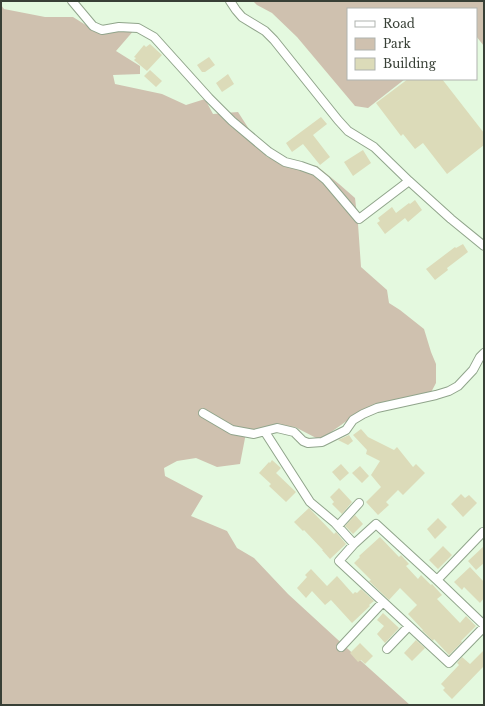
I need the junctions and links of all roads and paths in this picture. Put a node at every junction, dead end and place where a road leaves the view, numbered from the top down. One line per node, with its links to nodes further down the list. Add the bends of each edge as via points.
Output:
1 (72, 1): 3 (street, via 93,26 102,30 119,27 138,28 154,37 232,121 285,162 315,171 326,180 359,219)
2 (230, 1): 3 (street, via 242,17 265,31 274,40 338,120 374,147)
3 (409, 181): 4 (street)
4 (484, 246)
5 (484, 353): 7 (street, via 473,370 458,386 449,391 377,408 353,420 346,430 322,442 308,443 294,432 277,428)
6 (203, 412): 7 (street, via 232,430 254,434)
7 (266, 432): 9 (street, via 310,502)
8 (359, 503): 9 (street)
9 (338, 526): 11 (street)
10 (483, 532): 12 (street)
11 (354, 544): 12 (street, via 376,524); 13 (street, via 339,561)
12 (437, 580): 15 (street)
13 (383, 602): 14 (street); 16 (street)
14 (409, 626): 15 (street, via 449,663); 17 (street)
15 (484, 626)
16 (341, 647)
17 (387, 649)

